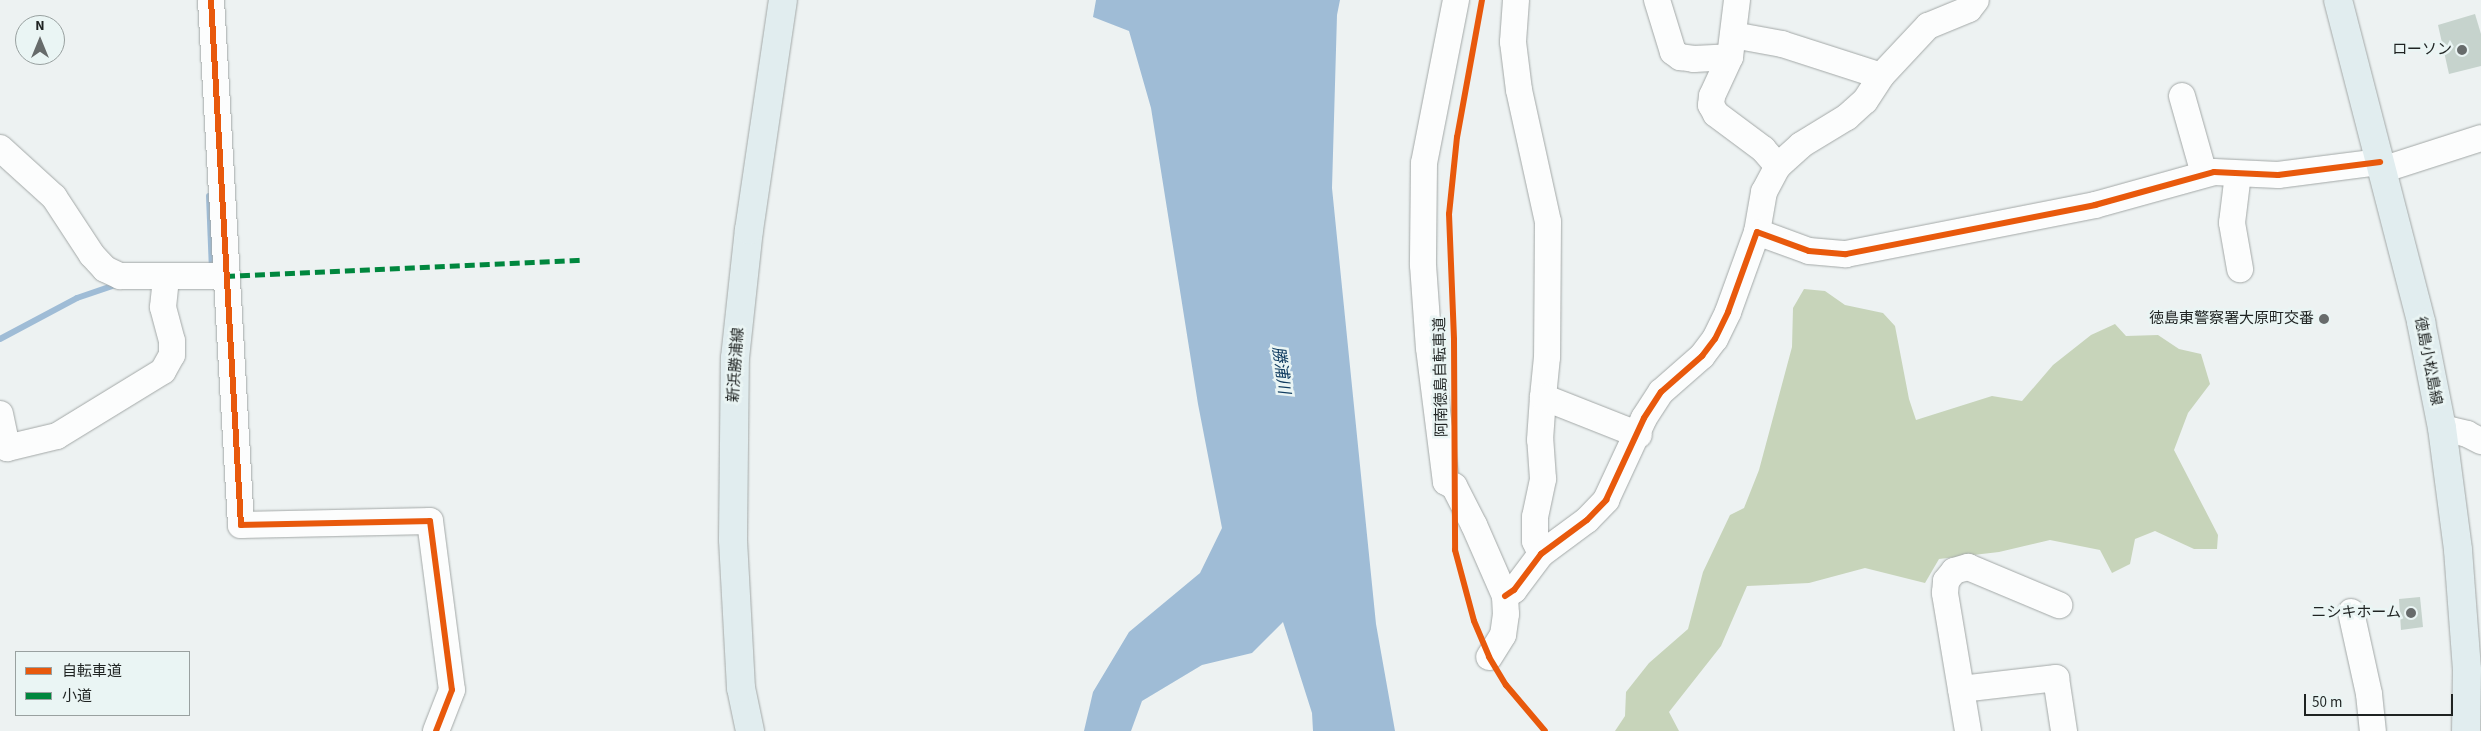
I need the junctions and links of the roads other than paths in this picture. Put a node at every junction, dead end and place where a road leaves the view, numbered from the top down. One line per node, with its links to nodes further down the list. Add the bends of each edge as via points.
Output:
1 (210, 0): 20 (street)
2 (783, 0): 34 (main road, 新浜勝浦線, via 749,230 735,358 733,539 741,688)
3 (1456, 0): 28 (street, via 1424,163 1423,265 1429,348 1446,482 1454,486 1474,525)
4 (1516, 0): 22 (street, via 1513,42 1519,90 1548,222 1547,357)
5 (1657, 0): 9 (street, via 1673,52 1680,57 1694,59)
6 (1737, 0): 9 (street)
7 (1976, 0): 10 (street, via 1969,9 1928,26)
8 (2338, 0): 15 (main road, 徳島小松島線)
9 (1732, 46): 10 (street, via 1782,44); 14 (street, via 1712,96 1712,105 1716,114 1763,149)
10 (1881, 76): 14 (street, via 1865,101 1847,117 1801,145)
11 (2182, 96): 16 (street)
12 (2481, 138): 15 (street)
13 (0, 148): 21 (street, via 54,197 92,255 105,269 120,276)
14 (1778, 166): 18 (street, via 1764,192)
15 (2381, 166): 17 (street, via 2278,175); 24 (main road, 徳島小松島線, via 2421,322)
16 (2204, 174): 17 (street); 18 (street, via 2095,205 1846,254 1809,251)
17 (2238, 174): 19 (street, via 2232,223)
18 (1757, 232): 25 (street, via 1715,339 1702,356 1661,392 1644,418)
19 (2240, 269)
20 (225, 276): 21 (street); 33 (street, via 241,525 430,521 452,690)
21 (166, 278): 23 (street, via 163,307 172,341 172,355 163,371 57,436 7,448)
22 (1543, 397): 25 (street); 27 (street, via 1540,440 1543,479 1535,517 1535,541)
23 (0, 414)
24 (2442, 428): 26 (street); 38 (main road, 徳島小松島線, via 2458,550 2467,670)
25 (1638, 435): 27 (street, via 1606,500 1586,520)
26 (2481, 441)
27 (1541, 554): 28 (street, via 1514,590)
28 (1504, 596): 31 (street, via 1503,635)
29 (2058, 605): 32 (street, via 1968,567 1954,571 1946,581 1945,593)
30 (2351, 612): 37 (street)
31 (1488, 657)
32 (1960, 689): 35 (street); 36 (street, via 2056,678)
33 (436, 731)
34 (750, 731)
35 (1968, 731)
36 (2064, 731)
37 (2373, 731)
38 (2466, 731)

